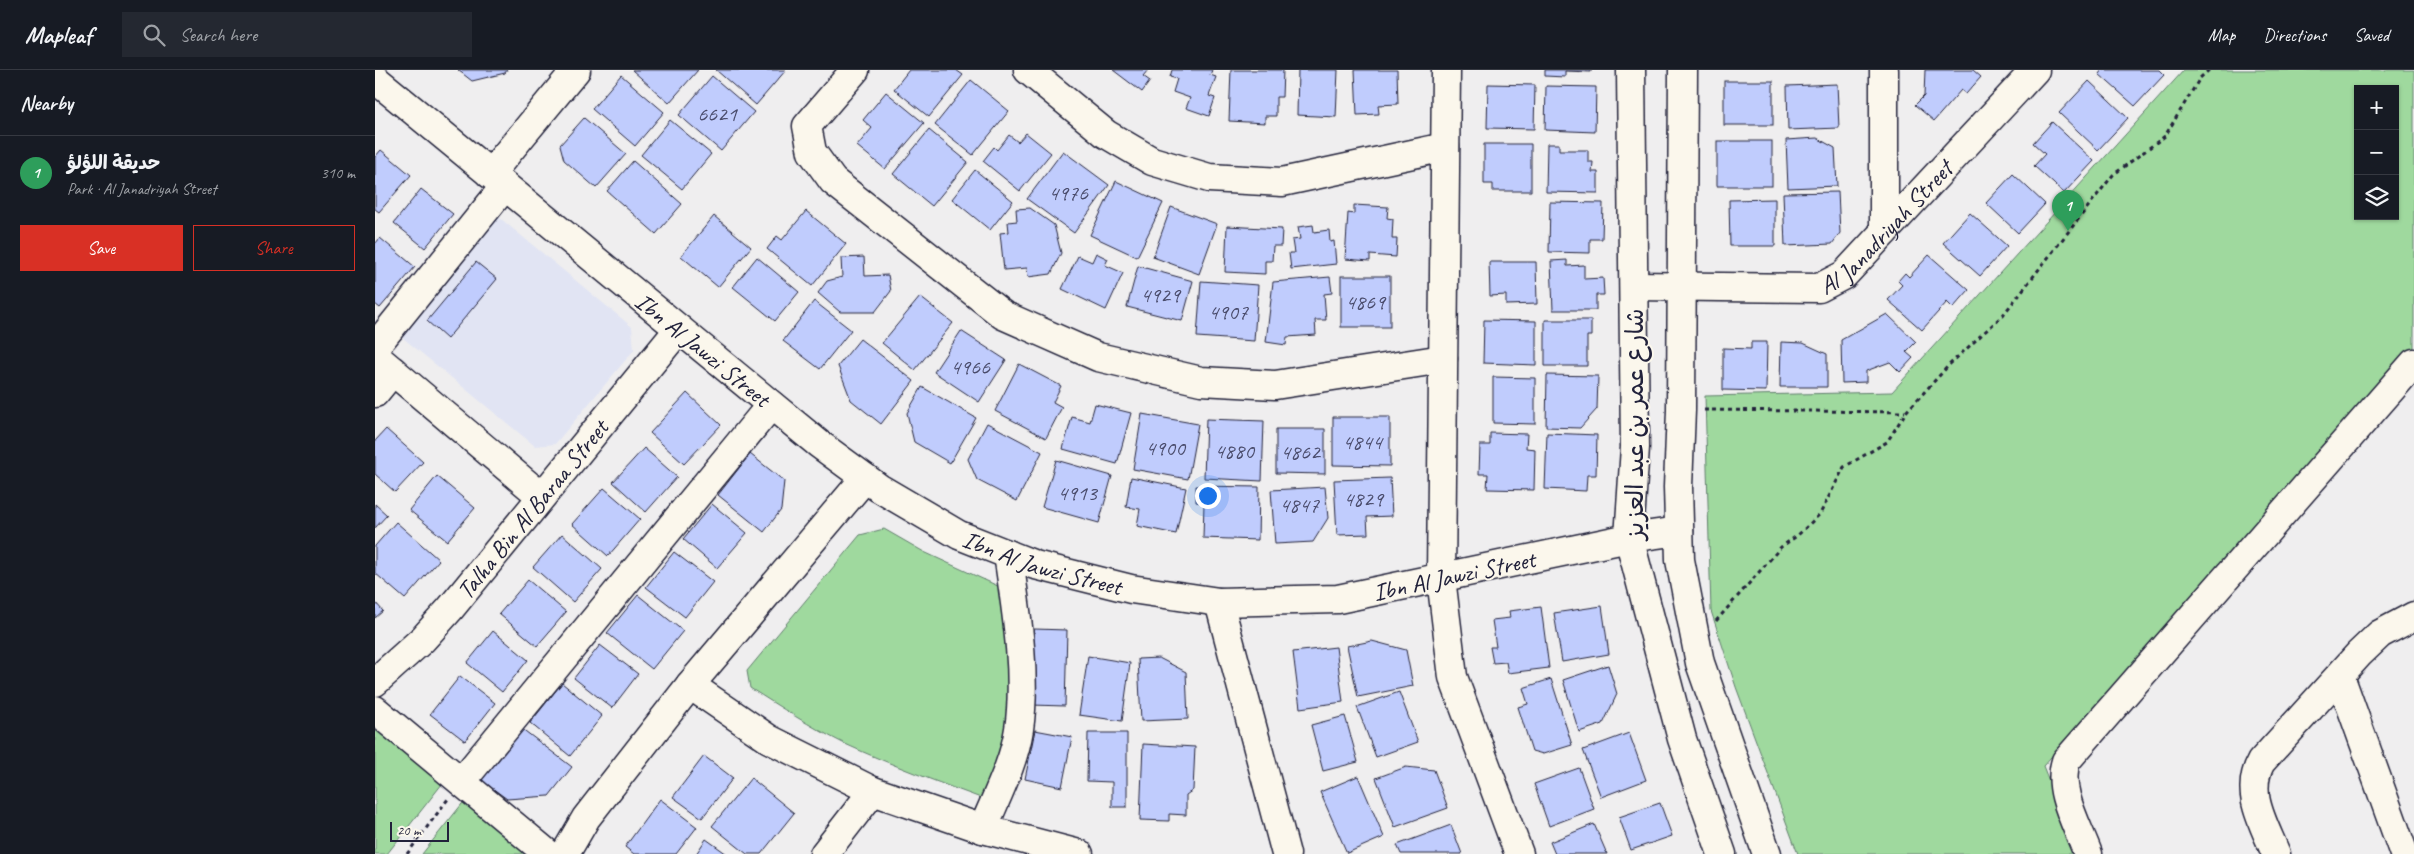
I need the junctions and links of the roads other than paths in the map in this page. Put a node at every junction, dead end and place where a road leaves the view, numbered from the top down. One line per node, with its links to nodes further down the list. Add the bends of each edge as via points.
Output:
1 (576, 70): 11 (street)
2 (855, 70): 17 (street, via 807,126 811,152 833,181 1003,315 1098,356 1201,382 1275,384)
3 (1028, 70): 10 (street, via 1106,134 1153,161 1209,178 1282,182)
4 (1446, 70): 10 (street)
5 (1631, 70): 13 (street, شارع عمر بن عبد العزيز)
6 (1683, 70): 14 (street)
7 (2035, 70): 12 (street, Al Janadriyah Street)
8 (1888, 74): 12 (street)
9 (375, 79): 11 (street, Ibn Al Jawzi Street)
10 (1445, 148): 17 (street)
11 (498, 180): 15 (street, Ibn Al Jawzi Street); 16 (street)
12 (1884, 232): 14 (street, Al Janadriyah Street, via 1844,275 1819,288)
13 (1635, 286): 14 (street, Al Janadriyah Street); 25 (street, شارع عمر بن عبد العزيز, via 1635,447)
14 (1682, 287): 24 (street)
15 (679, 330): 21 (street, Ibn Al Jawzi Street); 23 (street, Talha Bin Al Baraa Street)
16 (375, 347)
17 (1443, 359): 27 (street)
18 (2414, 363): 45 (street, via 2066,761 2062,772 2063,787)
19 (384, 364): 20 (street); 23 (street)
20 (375, 393)
21 (771, 404): 22 (street, Ibn Al Jawzi Street); 34 (street)
22 (865, 478): 26 (street, Ibn Al Jawzi Street, via 959,534); 32 (street)
23 (541, 496): 31 (street, Talha Bin Al Baraa Street, via 423,639)
24 (1679, 531): 25 (street, Ibn Al Jawzi Street); 44 (street, via 1680,560 1700,663)
25 (1629, 538): 27 (street, Ibn Al Jawzi Street); 43 (street, شارع عمر بن عبد العزيز, via 1682,739)
26 (1008, 554): 28 (street, Ibn Al Jawzi Street, via 1035,565 1131,589); 36 (street, via 1019,653 1019,729)
27 (1441, 578): 28 (street, Ibn Al Jawzi Street, via 1338,599); 42 (street, via 1453,677)
28 (1219, 602): 41 (street)
29 (2414, 616): 30 (street, via 2380,634)
30 (2339, 676): 46 (street, via 2261,762 2254,774 2257,808); 47 (street)
31 (375, 682)
32 (690, 685): 35 (street, via 769,738); 39 (street, via 586,818)
33 (375, 710): 34 (street)
34 (462, 780): 38 (street)
35 (873, 791): 36 (street); 40 (street)
36 (983, 829): 37 (street)
37 (1071, 853)
38 (549, 854)
39 (565, 854)
40 (824, 854)
41 (1286, 854)
42 (1519, 854)
43 (1722, 854)
44 (1767, 854)
45 (2088, 854)
46 (2276, 854)
47 (2404, 854)

